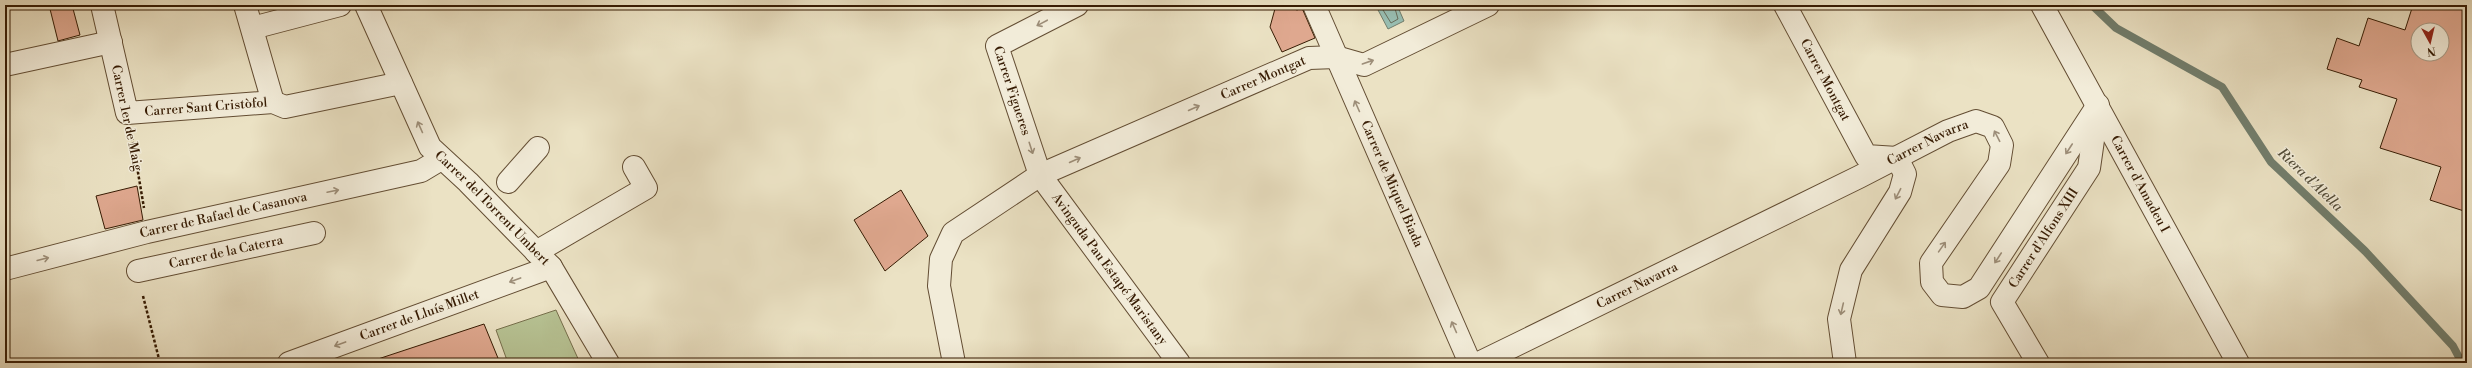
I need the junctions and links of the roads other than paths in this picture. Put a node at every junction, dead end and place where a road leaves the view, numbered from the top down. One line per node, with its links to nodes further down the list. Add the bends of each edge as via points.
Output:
1 (245, 5): 15 (street)
2 (340, 5): 10 (street)
3 (366, 5): 14 (street, Carrer del Torrent Umbert)
4 (1076, 5): 23 (street, Carrer Figueres, one-way to 23, via 997,46)
5 (1314, 5): 12 (street, Carrer de Miquel Biada)
6 (1488, 5): 12 (street, Carrer Montgat, one-way to 6, via 1364,65)
7 (1784, 5): 21 (street, Carrer Montgat)
8 (2042, 5): 16 (street, Carrer d'Amadeu I)
9 (106, 6): 11 (street, Carrer 1er de Maig)
10 (260, 26)
11 (111, 42): 13 (street); 17 (street, Carrer 1er de Maig)
12 (1336, 57): 23 (street, Carrer Montgat, one-way to 12, via 1309,58); 33 (street, Carrer de Miquel Biada, one-way to 12)
13 (5, 65)
14 (401, 83): 15 (street, Carrer Sant Cristòfol, via 284,107); 20 (street, Carrer del Torrent Umbert, one-way to 14, via 430,147)
15 (273, 102): 17 (street, Carrer Sant Cristòfol)
16 (2098, 105): 19 (street, Carrer Navarra, one-way to 19, via 1979,288 1963,297 1942,295 1932,282 1931,263 2000,164 2002,145 1992,127 1976,121 1948,131); 36 (street, Carrer d'Alfons XIII, via 2090,168 2002,302); 37 (street, Carrer d'Amadeu I)
17 (127, 113)
18 (538, 148): 24 (street)
19 (1897, 158): 21 (street, Carrer Navarra); 35 (street, one-way to 35, via 1905,174 1900,192 1851,270 1839,319)
20 (440, 159): 26 (street, Carrer del Torrent Umbert, via 468,182); 27 (street, Carrer de Rafael de Casanova, one-way to 20, via 147,232 420,171)
21 (1869, 163): 34 (street, Carrer Navarra)
22 (634, 167): 26 (street, Carrer de Lluís Millet, via 646,188)
23 (1040, 175): 31 (street, Carrer Montgat, via 953,233 941,259 939,286); 32 (street, Avinguda Pau Estapé Maristany)
24 (508, 182)
25 (314, 232): 28 (street, Carrer de la Caterra)
26 (544, 260): 29 (street, Carrer de Lluís Millet, one-way to 29); 30 (street, Carrer del Torrent Umbert)
27 (5, 269)
28 (138, 271)
29 (289, 363)
30 (608, 363)
31 (954, 363)
32 (1178, 363)
33 (1470, 363)
34 (1479, 363)
35 (1845, 363)
36 (2038, 363)
37 (2238, 363)

